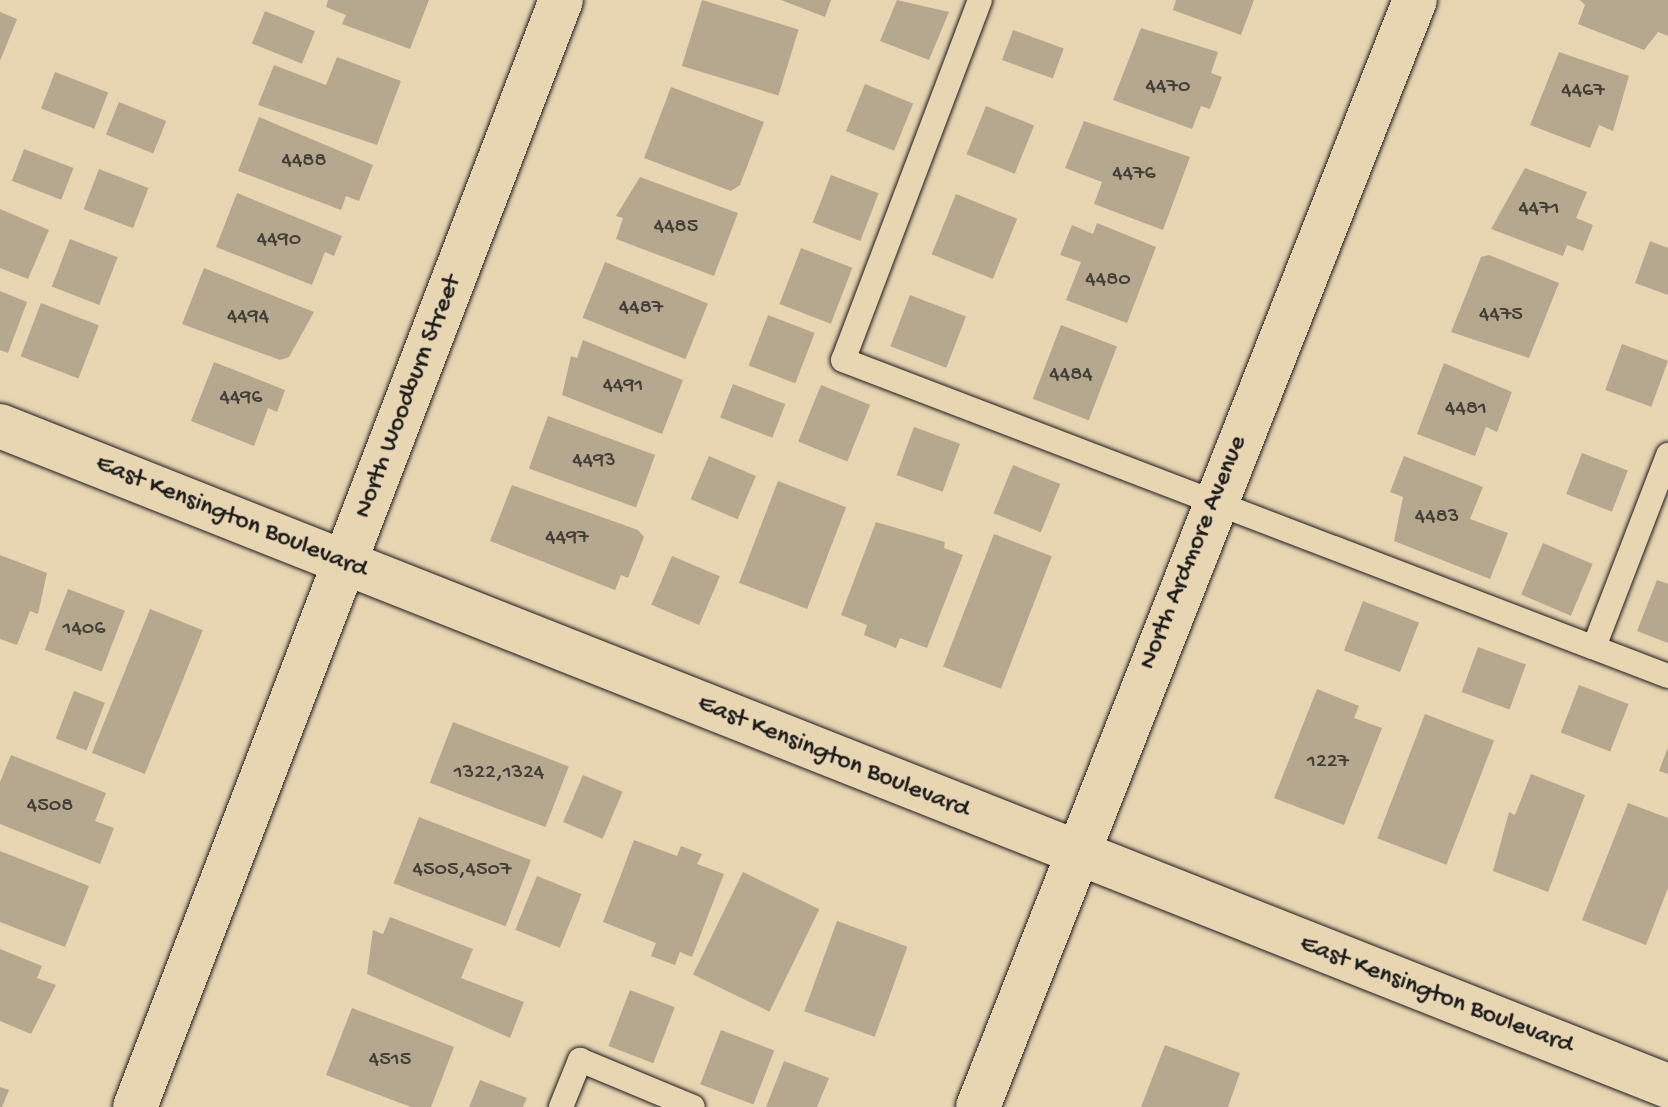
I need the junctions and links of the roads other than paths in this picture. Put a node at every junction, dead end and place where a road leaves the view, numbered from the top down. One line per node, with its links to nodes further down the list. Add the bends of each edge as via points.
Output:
1 (561, 0): 7 (street, North Woodburn Street)
2 (980, 0): 6 (lane, via 843,360)
3 (1415, 0): 6 (street, North Ardmore Avenue)
4 (2, 432): 7 (street, East Kensington Boulevard)
5 (1668, 455): 8 (lane)
6 (1216, 500): 8 (lane); 10 (street, North Ardmore Avenue)
7 (345, 564): 10 (street, East Kensington Boulevard); 12 (street, North Woodburn Street)
8 (1594, 647): 9 (lane)
9 (1668, 676)
10 (1074, 855): 11 (street, East Kensington Boulevard); 15 (street, North Ardmore Avenue)
11 (1668, 1086)
12 (135, 1107)
13 (561, 1107): 14 (lane, via 580,1060)
14 (693, 1107)
15 (978, 1107)

